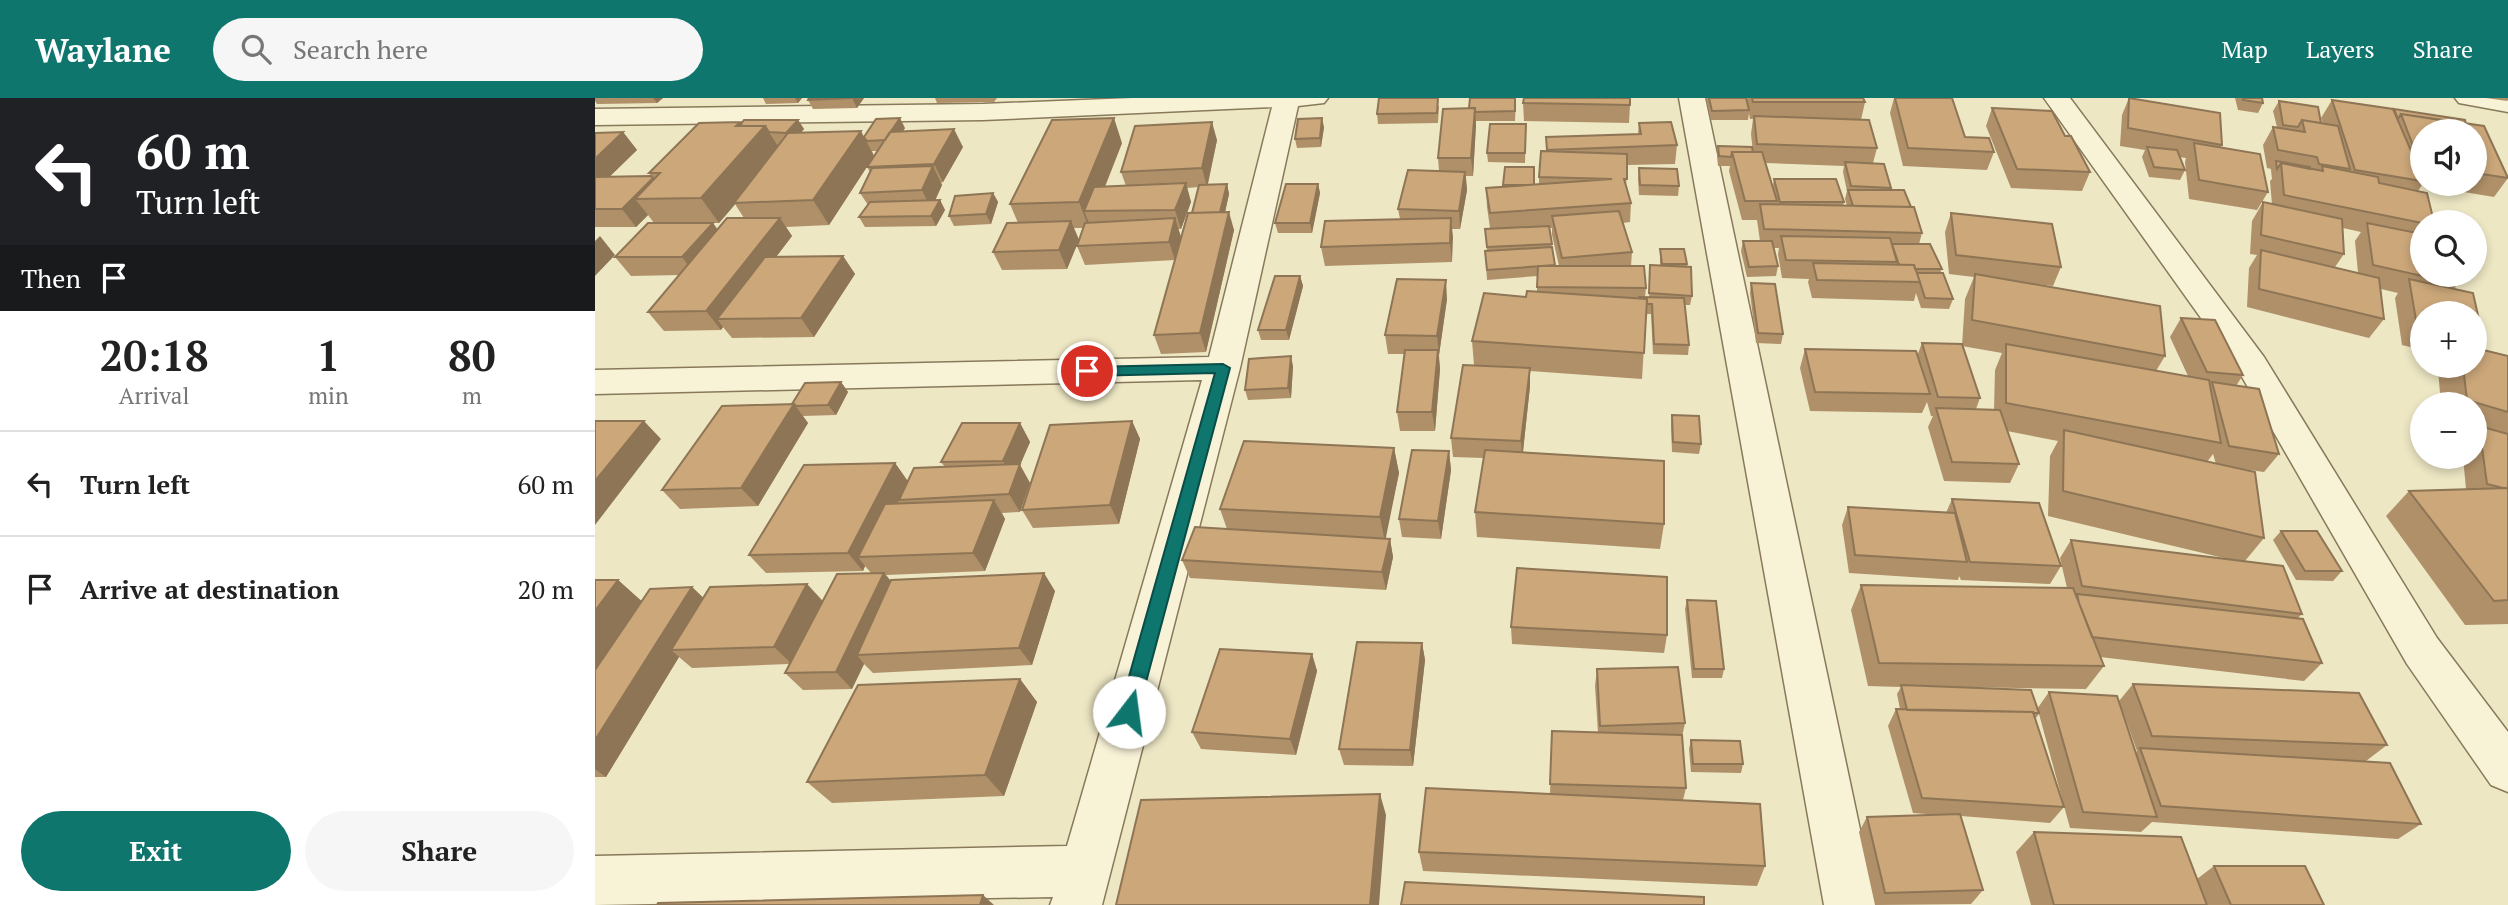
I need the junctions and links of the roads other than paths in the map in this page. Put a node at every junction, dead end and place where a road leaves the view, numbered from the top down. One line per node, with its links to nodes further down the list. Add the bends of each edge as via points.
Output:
1 (1296, 98): 5 (street); 8 (street)
2 (1692, 98): 13 (street)
3 (2057, 98): 10 (street, via 2252,365 2422,651)
4 (2468, 98): 6 (street)
5 (1131, 101): 7 (street, via 983,111)
6 (2508, 104)
7 (595, 117)
8 (1223, 368): 9 (street); 12 (street)
9 (595, 382)
10 (2508, 770)
11 (595, 881): 12 (street)
12 (1081, 888)
13 (1850, 905)

